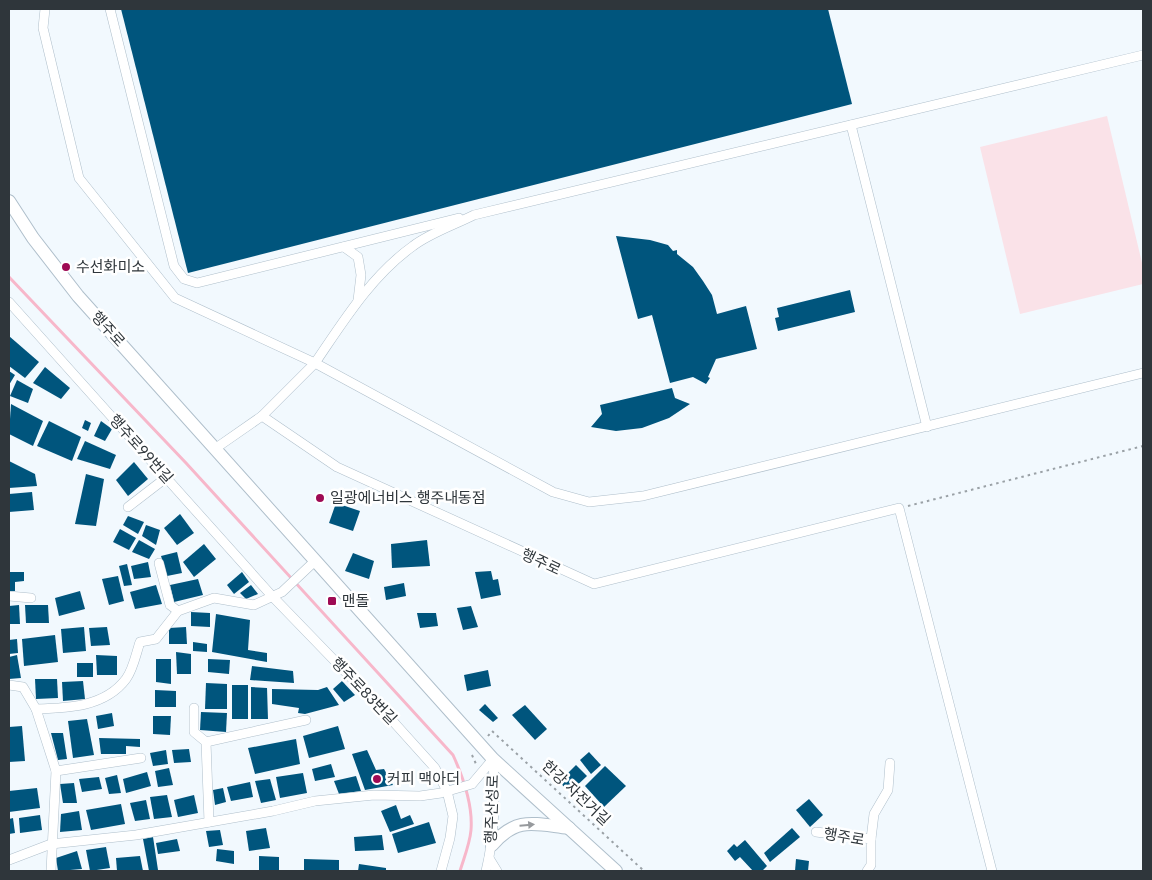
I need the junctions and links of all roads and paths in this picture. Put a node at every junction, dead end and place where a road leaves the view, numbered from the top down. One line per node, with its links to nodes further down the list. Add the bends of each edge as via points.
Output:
1 (45, 9): 10 (street, via 42,28 79,178 174,298)
2 (110, 9): 7 (street, via 174,266 184,279 198,283)
3 (1143, 55): 4 (street)
4 (851, 125): 6 (street); 13 (street)
5 (9, 201): 15 (main road, 행주로, via 78,296)
6 (474, 214): 7 (street); 8 (street, via 413,246)
7 (344, 247): 8 (street, via 358,257 361,275)
8 (358, 300): 10 (street)
9 (9, 302): 16 (street, 행주로99번길)
10 (315, 363): 12 (street); 13 (street, via 553,492 589,502 643,496)
11 (1143, 373): 13 (street)
12 (262, 416): 15 (street); 18 (street, 행주로, via 337,467 594,584)
13 (927, 427)
14 (1143, 446): 18 (path)
15 (216, 448): 19 (main road, 행주로)
16 (167, 476): 17 (street); 22 (street, 행주로99번길)
17 (128, 507)
18 (899, 508): 51 (street)
19 (316, 560): 22 (street, via 282,592); 32 (main road, 행주로)
20 (159, 563): 24 (street, via 170,605)
21 (9, 596): 23 (street)
22 (272, 596): 24 (street, via 254,605 214,598); 35 (street, 행주로83번길, via 435,768)
23 (30, 598)
24 (178, 611): 27 (street, via 156,640 140,642 127,678 110,696 72,708)
25 (9, 685): 27 (street, via 23,687)
26 (194, 708): 30 (street, via 194,732)
27 (36, 709): 34 (street)
28 (306, 720): 30 (street)
29 (492, 731): 49 (path, 한강 자전거길)
30 (206, 742): 36 (street)
31 (141, 758): 34 (street)
32 (493, 759): 35 (street, via 472,784); 37 (main road, 행주로); 41 (street, 행주산성로)
33 (890, 763): 39 (street, via 888,790 874,814)
34 (56, 771): 40 (street)
35 (447, 791): 36 (street, via 420,796 374,795 315,801 273,812); 45 (street, 행주로83번길, via 453,816)
36 (210, 822): 40 (street, via 136,835)
37 (569, 828): 41 (main road, one-way to 37, via 514,826 536,824); 48 (main road, 행주로)
38 (816, 832): 39 (street, 행주로)
39 (871, 839): 50 (street, 행주로, via 871,865)
40 (50, 844): 43 (street); 44 (street)
41 (492, 845): 42 (street, 행주산성로)
42 (489, 858): 46 (street, 행주산성로); 47 (street, 행주산성로)
43 (9, 860)
44 (51, 871)
45 (440, 871)
46 (486, 871)
47 (497, 871)
48 (616, 871)
49 (644, 871)
50 (867, 871)
51 (992, 871)

